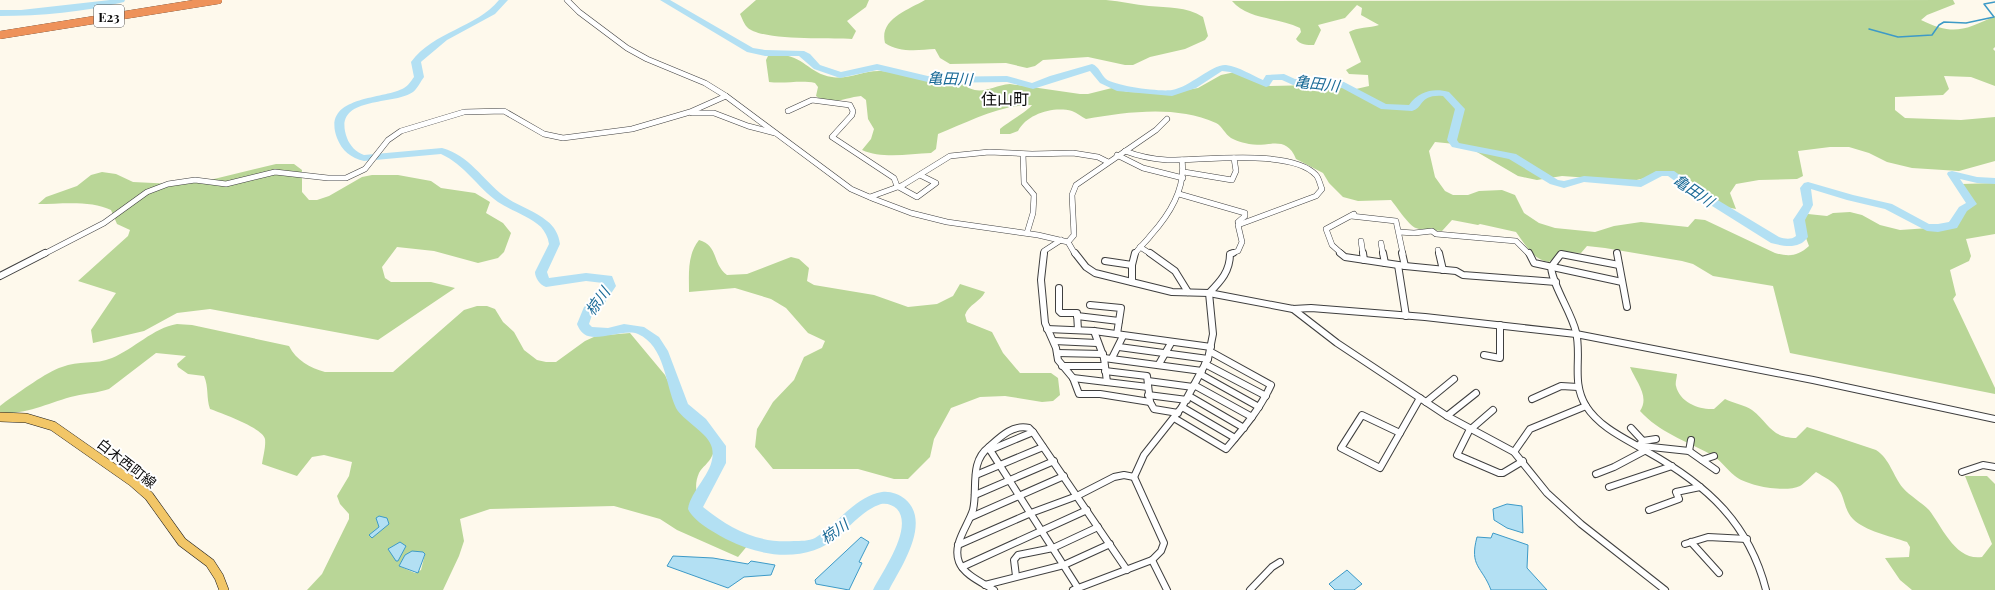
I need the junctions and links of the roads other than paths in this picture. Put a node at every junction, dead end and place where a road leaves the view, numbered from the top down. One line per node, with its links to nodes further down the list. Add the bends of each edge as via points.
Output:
1 (195, 0): 4 (highway, E23)
2 (218, 0): 5 (highway, E23)
3 (567, 0): 6 (street, via 627,48 705,83)
4 (0, 32)
5 (0, 35)
6 (726, 96): 8 (street); 10 (street)
7 (788, 111): 19 (street, via 812,100 850,105 852,115 832,137 894,178)
8 (687, 114): 10 (street, via 714,112 748,126); 41 (street, via 632,129 563,138 544,134 504,111 473,111 401,131 391,138 372,162 360,172 341,178 275,172 229,183 195,180 161,186 142,195 124,211 104,223)
9 (1167, 119): 11 (street, via 1156,130)
10 (776, 133): 21 (street, via 847,186)
11 (1124, 151): 13 (street); 15 (street, via 1145,157)
12 (1023, 154): 16 (street, via 1073,153 1098,157); 17 (street, via 989,152 950,156); 24 (street, via 1024,183 1034,195)
13 (1117, 156): 16 (street); 18 (street, via 1143,168)
14 (1234, 158): 15 (street); 18 (street, via 1236,171 1232,180); 22 (street, via 1270,159 1293,163 1316,174 1322,189 1316,196)
15 (1182, 160): 18 (street)
16 (1108, 162): 27 (street, via 1074,188 1074,235)
17 (920, 175): 19 (street); 19 (street, via 936,183 917,197)
18 (1183, 175): 20 (street)
19 (897, 186): 21 (street)
20 (1179, 194): 22 (street, via 1245,213 1246,216 1238,220); 29 (street, via 1161,223)
21 (870, 197): 24 (street, via 946,222)
22 (1238, 225): 47 (street, via 1241,246 1238,252 1230,254 1224,278)
23 (1399, 232): 32 (street, via 1396,221 1358,218 1353,215 1326,228 1329,241 1342,255); 37 (street); 39 (street, via 1432,231 1436,234 1516,241 1528,251 1534,263)
24 (1028, 233): 25 (street)
25 (1061, 240): 27 (street); 55 (street, via 1044,251 1042,263 1042,292)
26 (1361, 241): 32 (street)
27 (1068, 242): 42 (street, via 1089,270)
28 (1381, 243): 34 (street)
29 (1140, 247): 35 (street, via 1134,253); 46 (street, via 1163,260 1185,284)
30 (1438, 250): 40 (street)
31 (1617, 253): 38 (street)
32 (1364, 260): 34 (street)
33 (1105, 261): 35 (street)
34 (1385, 263): 36 (street)
35 (1132, 265): 42 (street)
36 (1398, 265): 37 (street); 52 (street)
37 (1405, 266): 40 (street)
38 (1619, 266): 39 (street, via 1561,254); 44 (street)
39 (1551, 267): 43 (street); 44 (street)
40 (1443, 270): 43 (street, via 1456,271 1464,275)
41 (0, 276)
42 (1132, 282): 46 (street, via 1172,292)
43 (1556, 282): 58 (street)
44 (1622, 282): 49 (street)
45 (1059, 288): 51 (street, via 1061,313 1078,313)
46 (1188, 292): 47 (street)
47 (1209, 293): 50 (street); 64 (street)
48 (1090, 305): 53 (street, via 1121,308)
49 (1627, 307)
50 (1293, 309): 52 (street, via 1312,308); 85 (street, via 1337,343)
51 (1078, 316): 53 (street); 56 (street)
52 (1406, 316): 54 (street)
53 (1119, 321): 59 (street)
54 (1500, 325): 58 (street); 67 (street, via 1500,358)
55 (1047, 329): 56 (street); 60 (street)
56 (1078, 330): 57 (street)
57 (1094, 331): 59 (street); 62 (street)
58 (1576, 334): 79 (street); 94 (street, via 1813,380)
59 (1120, 335): 61 (street); 63 (street)
60 (1054, 341): 62 (street); 65 (street)
61 (1171, 342): 64 (street); 66 (street)
62 (1097, 343): 68 (street)
63 (1119, 347): 66 (street); 69 (street)
64 (1211, 349): 70 (street); 82 (street, via 1271,385)
65 (1057, 353): 68 (street); 72 (street)
66 (1164, 354): 70 (street); 71 (street)
67 (1484, 355)
68 (1103, 356): 69 (street); 73 (street)
69 (1112, 358): 71 (street)
70 (1206, 361): 74 (street); 82 (street)
71 (1159, 364): 74 (street)
72 (1062, 366): 73 (street); 75 (street)
73 (1105, 369): 77 (street); 80 (street, via 1147,376)
74 (1201, 372): 78 (street); 88 (street)
75 (1073, 378): 77 (street); 86 (street, via 1079,394 1100,394)
76 (1454, 379): 85 (street)
77 (1107, 382): 80 (street)
78 (1194, 386): 80 (street); 83 (street); 93 (street)
79 (1578, 387): 84 (street, via 1561,386); 87 (street)
80 (1148, 388): 83 (street); 86 (street)
81 (1476, 393): 91 (street)
82 (1266, 396): 88 (street)
83 (1188, 398): 90 (street); 95 (street)
84 (1532, 399)
85 (1423, 400): 91 (street); 98 (street)
86 (1150, 402): 90 (street, via 1154,409)
87 (1586, 406): 102 (street, via 1614,432); 107 (street, via 1530,429)
88 (1259, 407): 93 (street)
89 (1493, 410): 97 (street)
90 (1178, 413): 99 (street); 99 (street, via 1226,449); 120 (street, via 1144,454)
91 (1447, 416): 97 (street)
92 (0, 417): 146 (main road, 白木西町線, via 26,418 53,426 133,482 149,496 182,542 210,563)
93 (1252, 417): 95 (street)
94 (1995, 419)
95 (1244, 428): 99 (street)
96 (1631, 428): 102 (street)
97 (1470, 429): 107 (street); 111 (street, via 1458,455 1499,473)
98 (1400, 433): 98 (street, via 1380,468 1341,448 1362,415)
99 (1235, 438)
100 (1656, 439): 102 (street)
101 (1691, 440): 106 (street)
102 (1641, 444): 105 (street); 106 (street)
103 (1043, 447): 104 (street, via 1033,432); 110 (street); 112 (street)
104 (990, 448): 112 (street); 118 (street, via 981,453)
105 (1646, 450): 113 (street); 117 (street)
106 (1689, 451): 109 (street)
107 (1514, 452): 111 (street)
108 (1714, 456): 109 (street)
109 (1702, 460): 115 (street)
110 (1054, 461): 119 (street); 121 (street)
111 (1523, 461): 150 (street, via 1547,492 1581,524)
112 (1000, 465): 118 (street); 121 (street)
113 (1672, 466): 122 (street); 123 (street)
114 (1995, 467): 116 (street, via 1983,465)
115 (1716, 470)
116 (1962, 472)
117 (1596, 474)
118 (976, 475): 124 (street)
119 (1064, 476): 125 (street); 126 (street)
120 (1134, 477): 126 (street, via 1124,475 1114,478); 137 (street, via 1164,543 1161,551)
121 (1010, 480): 124 (street); 125 (street)
122 (1609, 486)
123 (1700, 487): 128 (street, via 1676,492 1679,499); 133 (street, via 1724,510)
124 (975, 495): 130 (street)
125 (1019, 496): 129 (street); 130 (street)
126 (1077, 496): 127 (street); 129 (street)
127 (1087, 510): 131 (street); 132 (street)
128 (1649, 510)
129 (1031, 513): 132 (street); 135 (street)
130 (971, 517): 135 (street)
131 (1098, 527): 134 (street); 136 (street)
132 (1042, 531): 136 (street); 140 (street)
133 (1747, 539): 142 (street, via 1708,537 1688,543); 151 (street, via 1762,570)
134 (1110, 544): 139 (street); 141 (street)
135 (958, 545): 140 (street, via 957,555)
136 (1053, 548): 139 (street); 143 (street, via 1018,556 1014,560)
137 (1152, 560): 141 (street); 148 (street)
138 (1280, 562): 149 (street)
139 (1064, 565): 143 (street); 145 (street)
140 (962, 567): 144 (street)
141 (1127, 570): 145 (street)
142 (1719, 573)
143 (1016, 576): 144 (street)
144 (985, 585): 147 (street)
145 (1076, 589)
146 (224, 590)
147 (994, 590)
148 (1168, 590)
149 (1250, 590)
150 (1665, 590)
151 (1766, 590)

